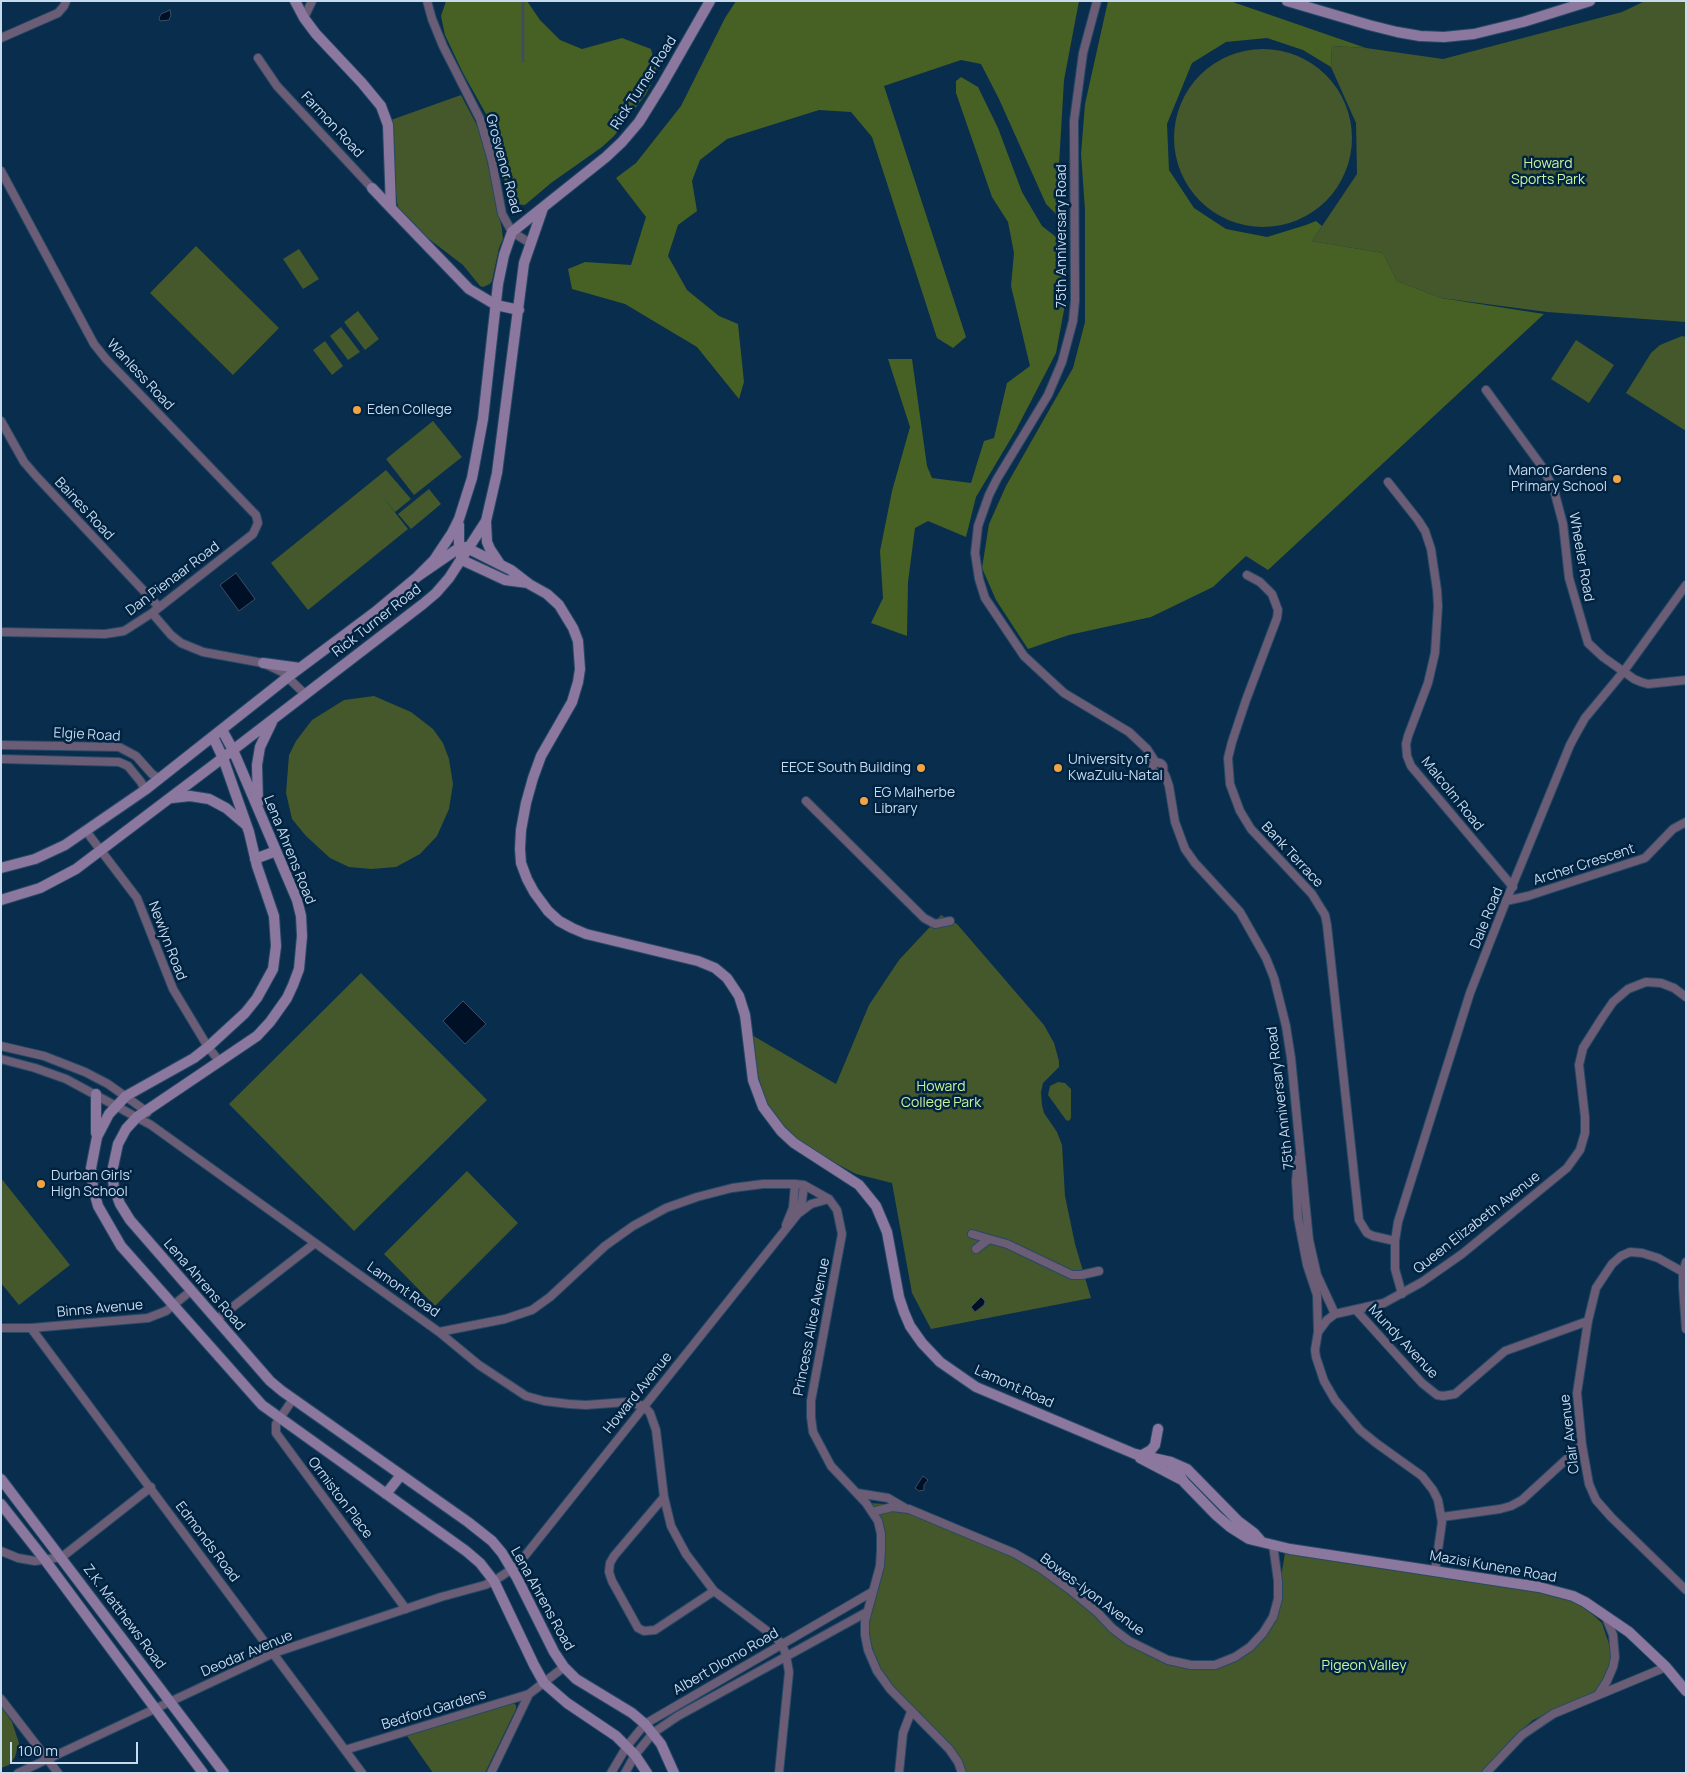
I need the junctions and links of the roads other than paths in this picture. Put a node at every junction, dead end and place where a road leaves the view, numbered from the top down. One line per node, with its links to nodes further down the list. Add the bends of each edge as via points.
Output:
1 (66, 1): 10 (street, via 58,13)
2 (295, 1): 9 (main road)
3 (312, 1): 9 (street)
4 (427, 1): 17 (street, Grosvenor Road, via 443,46 480,119 502,214)
5 (710, 1): 16 (main road, Rick Turner Road, via 639,122 622,142)
6 (1096, 1): 80 (street, 75th Anniversary Road, via 1083,53 1074,120 1073,321 1065,353 1048,395 989,495 978,526 975,553 979,579 985,598 1024,656 1064,693 1129,732 1147,749 1156,763 1153,770 1160,772 1169,786 1175,822 1185,849 1240,912 1262,949 1274,978 1286,1026)
7 (1287, 1): 8 (main road, via 1397,32 1444,37 1474,34 1523,22)
8 (1590, 1)
9 (304, 18): 13 (main road, via 381,106 388,125)
10 (1, 38)
11 (258, 58): 14 (street, Farmon Road, via 277,86)
12 (1, 171): 26 (street, Wanless Road, via 94,344 252,511)
13 (389, 180): 14 (main road); 15 (main road)
14 (372, 188): 15 (main road, Farmon Road)
15 (391, 208): 19 (main road, Farmon Road, via 469,289)
16 (543, 208): 17 (main road, Rick Turner Road); 18 (main road, Rick Turner Road)
17 (512, 232): 18 (street, Grosvenor Road); 19 (main road, Rick Turner Road, via 504,255)
18 (530, 243): 20 (main road, Rick Turner Road, via 524,263)
19 (496, 305): 20 (main road, Farmon Road); 24 (main road, Rick Turner Road, via 476,458)
20 (519, 310): 25 (main road, Rick Turner Road, via 497,473)
21 (1486, 390): 39 (street, Wheeler Road, via 1543,468 1554,490 1563,524 1569,578 1588,643)
22 (1, 421): 34 (street, Baines Road, via 37,478)
23 (1388, 482): 64 (street, Malcolm Road, via 1425,531 1431,549 1438,606 1436,653 1408,736 1407,756 1411,766)
24 (459, 519): 27 (main road); 31 (main road, Rick Turner Road, via 434,560)
25 (486, 521): 27 (main road, Rick Turner Road); 29 (main road, via 490,549)
26 (258, 523): 34 (street, Dan Pienaar Road, via 254,534)
27 (464, 548): 28 (main road); 29 (main road); 31 (main road)
28 (462, 560): 32 (main road, via 504,580); 42 (main road, Rick Turner Road, via 436,593)
29 (500, 564): 32 (main road)
30 (1247, 575): 88 (street, Bank Terrace, via 1272,594 1278,610 1232,742 1228,758 1230,784 1251,829 1312,894 1325,915 1359,1220 1367,1233)
31 (418, 576): 38 (main road, Rick Turner Road)
32 (528, 584): 111 (main road, Lamont Road, via 547,594 568,618 578,641 580,669 572,702 541,756 526,803 521,830 521,863 537,897 559,921 586,934 698,961 715,968 727,978 740,996 753,1080 763,1107 794,1143 858,1185 876,1206 887,1232 904,1312 922,1343 940,1362 976,1387)
33 (1686, 585): 39 (street, Dale Road)
34 (158, 606): 35 (street, Dan Pienaar Road)
35 (152, 612): 36 (street, Dan Pienaar Road, via 116,633); 37 (street, via 171,635 191,648)
36 (1, 632)
37 (263, 663): 38 (main road); 40 (street)
38 (300, 668): 40 (main road, Rick Turner Road)
39 (1624, 671): 41 (street, Wheeler Road, via 1648,684); 64 (street, Dale Road, via 1585,718 1570,745)
40 (288, 677): 42 (street); 44 (main road, Rick Turner Road)
41 (1686, 680)
42 (306, 694): 43 (main road, Rick Turner Road)
43 (274, 718): 48 (main road, Rick Turner Road); 56 (main road, via 265,734 256,765)
44 (222, 730): 45 (main road, Rick Turner Road); 48 (main road, Lena Ahrens Road)
45 (213, 737): 49 (main road, Lena Ahrens Road); 52 (main road, Rick Turner Road)
46 (1, 745): 47 (street, Elgie Road)
47 (83, 746): 51 (street); 52 (street, Elgie Road, via 119,747 136,756)
48 (233, 750): 49 (main road, Rick Turner Road); 56 (main road, Lena Ahrens Road)
49 (223, 758): 54 (main road, Rick Turner Road); 58 (main road, Lena Ahrens Road)
50 (1, 759): 51 (street, Elgie Road)
51 (82, 761): 53 (street, Elgie Road, via 119,762 128,766)
52 (160, 779): 53 (main road, Rick Turner Road)
53 (145, 790): 59 (main road, Rick Turner Road)
54 (168, 799): 58 (main road, via 190,796 209,799); 60 (main road, Rick Turner Road)
55 (806, 801): 67 (street, via 924,918 936,924)
56 (259, 815): 61 (main road, Lena Ahrens Road)
57 (1686, 822): 66 (street, Archer Crescent, via 1674,829 1645,858)
58 (247, 825): 62 (main road, Lena Ahrens Road)
59 (86, 831): 60 (street, Newlyn Road); 63 (main road, Rick Turner Road, via 50,853)
60 (100, 850): 65 (main road, Rick Turner Road, via 55,881); 70 (street, Newlyn Road, via 137,898 173,989)
61 (276, 851): 62 (main road); 72 (main road, Lena Ahrens Road, via 301,916 299,969 287,998 270,1022 258,1036)
62 (255, 859): 70 (main road, Lena Ahrens Road, via 274,916 276,946 273,969 257,998)
63 (1, 868)
64 (1513, 887): 66 (street, Dale Road)
65 (1, 900)
66 (1506, 901): 88 (street, Dale Road, via 1470,993 1398,1222)
67 (950, 922)
68 (1686, 997): 95 (street, Queen Elizabeth Avenue, via 1661,983 1646,982 1628,989 1614,1002 1583,1048 1579,1065 1584,1133 1580,1150 1567,1168 1462,1254)
69 (1, 1046): 74 (street, via 62,1063)
70 (208, 1047): 72 (street, Newlyn Road); 74 (main road, Lena Ahrens Road)
71 (1, 1059): 73 (street, Lamont Road, via 66,1079)
72 (220, 1062): 76 (main road, Lena Ahrens Road)
73 (96, 1094): 75 (street, Lamont Road); 79 (main road)
74 (126, 1096): 75 (main road, Lena Ahrens Road); 76 (street)
75 (117, 1106): 77 (street, Lamont Road); 79 (main road, Lena Ahrens Road, via 101,1126)
76 (146, 1111): 77 (main road, Lena Ahrens Road); 78 (street)
77 (137, 1117): 78 (street, Lamont Road); 94 (main road, Lena Ahrens Road, via 118,1144 112,1172 114,1188 130,1220)
78 (151, 1125): 89 (street, Lamont Road)
79 (95, 1144): 96 (main road, Lena Ahrens Road, via 91,1168 98,1206 121,1246)
80 (1299, 1145): 98 (street, 75th Anniversary Road, via 1309,1240 1317,1274); 105 (street, via 1296,1181 1298,1218 1307,1265 1317,1295)
81 (795, 1184): 82 (street); 85 (street, Howard Avenue, via 793,1208); 104 (street, Lamont Road, via 732,1188 666,1208 606,1246 532,1310 505,1319)
82 (804, 1185): 83 (street); 84 (street, Howard Avenue)
83 (829, 1199): 84 (street, Howard Avenue, via 811,1204); 118 (street, Princess Alice Avenue, via 837,1210 842,1234 812,1392 811,1417 813,1432 831,1466)
84 (797, 1215): 85 (street, Howard Avenue)
85 (783, 1232): 107 (street, Howard Avenue)
86 (972, 1234): 87 (street)
87 (989, 1239): 90 (street); 92 (street, via 1007,1244 1072,1275)
88 (1395, 1241): 95 (street, Dale Road, via 1395,1269)
89 (315, 1244): 99 (street); 104 (street, Lamont Road)
90 (976, 1249)
91 (1686, 1262): 93 (street)
92 (1099, 1271)
93 (1683, 1272): 100 (street, Clair Avenue, via 1642,1253 1630,1252 1621,1256 1596,1288); 103 (street)
94 (192, 1290): 96 (street, Binns Avenue); 99 (main road, Lena Ahrens Road)
95 (1402, 1294): 97 (street, Queen Elizabeth Avenue)
96 (172, 1306): 102 (street, Binns Avenue, via 148,1318); 108 (main road, Lena Ahrens Road, via 262,1405)
97 (1356, 1310): 98 (street, Queen Elizabeth Avenue); 100 (street, Mundy Avenue, via 1422,1383 1443,1396 1455,1394 1505,1351)
98 (1335, 1314): 105 (street)
99 (216, 1320): 106 (main road, Lena Ahrens Road, via 270,1380)
100 (1588, 1321): 110 (street, Clair Avenue, via 1577,1393)
101 (1, 1328): 102 (street, Binns Avenue)
102 (31, 1328): 117 (street, Edmonds Road)
103 (1686, 1329)
104 (439, 1332): 107 (street, via 479,1365 526,1396 569,1404 627,1402)
105 (1318, 1332): 124 (street, via 1316,1357 1335,1400 1360,1430 1427,1482 1438,1500)
106 (293, 1399): 108 (street); 114 (main road, Lena Ahrens Road)
107 (644, 1406): 120 (street, via 656,1430); 130 (street, Howard Avenue)
108 (280, 1418): 119 (main road, Lena Ahrens Road); 136 (street, Ormiston Place, via 276,1433 281,1442)
109 (1158, 1429): 111 (main road, via 1155,1445)
110 (1582, 1446): 124 (street, via 1522,1500 1500,1508); 133 (street, Clair Avenue, via 1589,1484 1596,1500)
111 (1139, 1454): 112 (main road, Lamont Road); 116 (main road, Lamont Road, via 1140,1459)
112 (1171, 1462): 113 (main road, Lamont Road); 116 (main road)
113 (1187, 1469): 125 (main road, Mazisi Kunene Road)
114 (401, 1475): 119 (main road); 130 (main road, Lena Ahrens Road, via 483,1533)
115 (1, 1479): 128 (main road, Z.K. Matthews Road)
116 (1184, 1482): 125 (main road, Mazisi Kunene Road, via 1230,1527 1250,1539)
117 (151, 1487): 128 (street); 140 (street, Edmonds Road)
118 (858, 1493): 122 (street, via 888,1498); 123 (street, Princess Alice Avenue)
119 (386, 1494): 132 (main road, Lena Ahrens Road, via 480,1562)
120 (664, 1497): 134 (street, via 671,1526 686,1554); 134 (street, via 614,1556 609,1572 612,1581 638,1628 644,1631 655,1630)
121 (1, 1504): 129 (main road, Z.K. Matthews Road)
122 (905, 1508): 123 (street, Bowes-lyon Avenue, via 892,1507); 126 (street, Bowes-lyon Avenue, via 1014,1553 1068,1589 1129,1641 1168,1660 1191,1665 1215,1665 1236,1658 1263,1633 1273,1617 1278,1599)
123 (872, 1512): 135 (street, Princess Alice Avenue, via 878,1521 881,1550)
124 (1442, 1517): 131 (street)
125 (1261, 1541): 126 (main road, Mazisi Kunene Road)
126 (1273, 1545): 131 (main road, Mazisi Kunene Road)
127 (1, 1551): 129 (street, via 18,1558)
128 (62, 1557): 129 (street); 149 (main road, Z.K. Matthews Road)
129 (45, 1560): 150 (main road, Z.K. Matthews Road)
130 (512, 1569): 132 (street, Howard Avenue); 142 (main road, Lena Ahrens Road)
131 (1435, 1571): 138 (main road, Mazisi Kunene Road, via 1560,1592)
132 (494, 1581): 136 (street, Deodar Avenue); 144 (main road, Lena Ahrens Road)
133 (1686, 1590)
134 (714, 1591): 139 (street)
135 (872, 1592): 137 (street, Princess Alice Avenue); 139 (street, Albert Dlomo Road)
136 (406, 1609): 140 (street, Deodar Avenue)
137 (867, 1612): 141 (street, Albert Dlomo Road); 151 (street, Princess Alice Avenue, via 865,1634 877,1671)
138 (1605, 1614): 143 (main road, Mazisi Kunene Road); 147 (street, via 1615,1657 1607,1682)
139 (782, 1644): 141 (street); 152 (street, Albert Dlomo Road)
140 (274, 1653): 149 (street, Deodar Avenue); 155 (street, Edmonds Road)
141 (786, 1655): 153 (street, Albert Dlomo Road); 168 (street, via 789,1672)
142 (564, 1667): 144 (street, Bedford Gardens); 152 (main road, Lena Ahrens Road, via 576,1679)
143 (1666, 1667): 145 (main road, Mazisi Kunene Road); 147 (street)
144 (544, 1682): 146 (street, Bedford Gardens); 154 (main road, Lena Ahrens Road)
145 (1686, 1691)
146 (530, 1694): 155 (street, Bedford Gardens); 163 (street, Bedford Gardens)
147 (1596, 1697): 171 (street, via 1553,1714 1536,1725)
148 (1, 1699): 157 (street)
149 (170, 1701): 150 (street, Deodar Avenue); 161 (main road, Z.K. Matthews Road)
150 (155, 1709): 157 (street, Deodar Avenue); 160 (main road, Z.K. Matthews Road)
151 (911, 1712): 169 (street, via 903,1734); 170 (street, Princess Alice Avenue, via 949,1749)
152 (645, 1724): 153 (main road, Lena Ahrens Road); 154 (street, Albert Dlomo Road)
153 (653, 1733): 156 (street, Albert Dlomo Road); 167 (main road, Lena Ahrens Road, via 666,1752)
154 (627, 1746): 156 (main road, Lena Ahrens Road); 164 (street, Albert Dlomo Road)
155 (345, 1750): 162 (street, Edmonds Road)
156 (636, 1755): 165 (street, Albert Dlomo Road); 166 (main road, Lena Ahrens Road)
157 (47, 1758): 158 (street, Deodar Avenue); 159 (street)
158 (18, 1773)
159 (58, 1773)
160 (203, 1773)
161 (224, 1773)
162 (362, 1773)
163 (491, 1773)
164 (611, 1773)
165 (625, 1773)
166 (647, 1773)
167 (674, 1773)
168 (779, 1773)
169 (899, 1773)
170 (962, 1773)
171 (1486, 1773)

